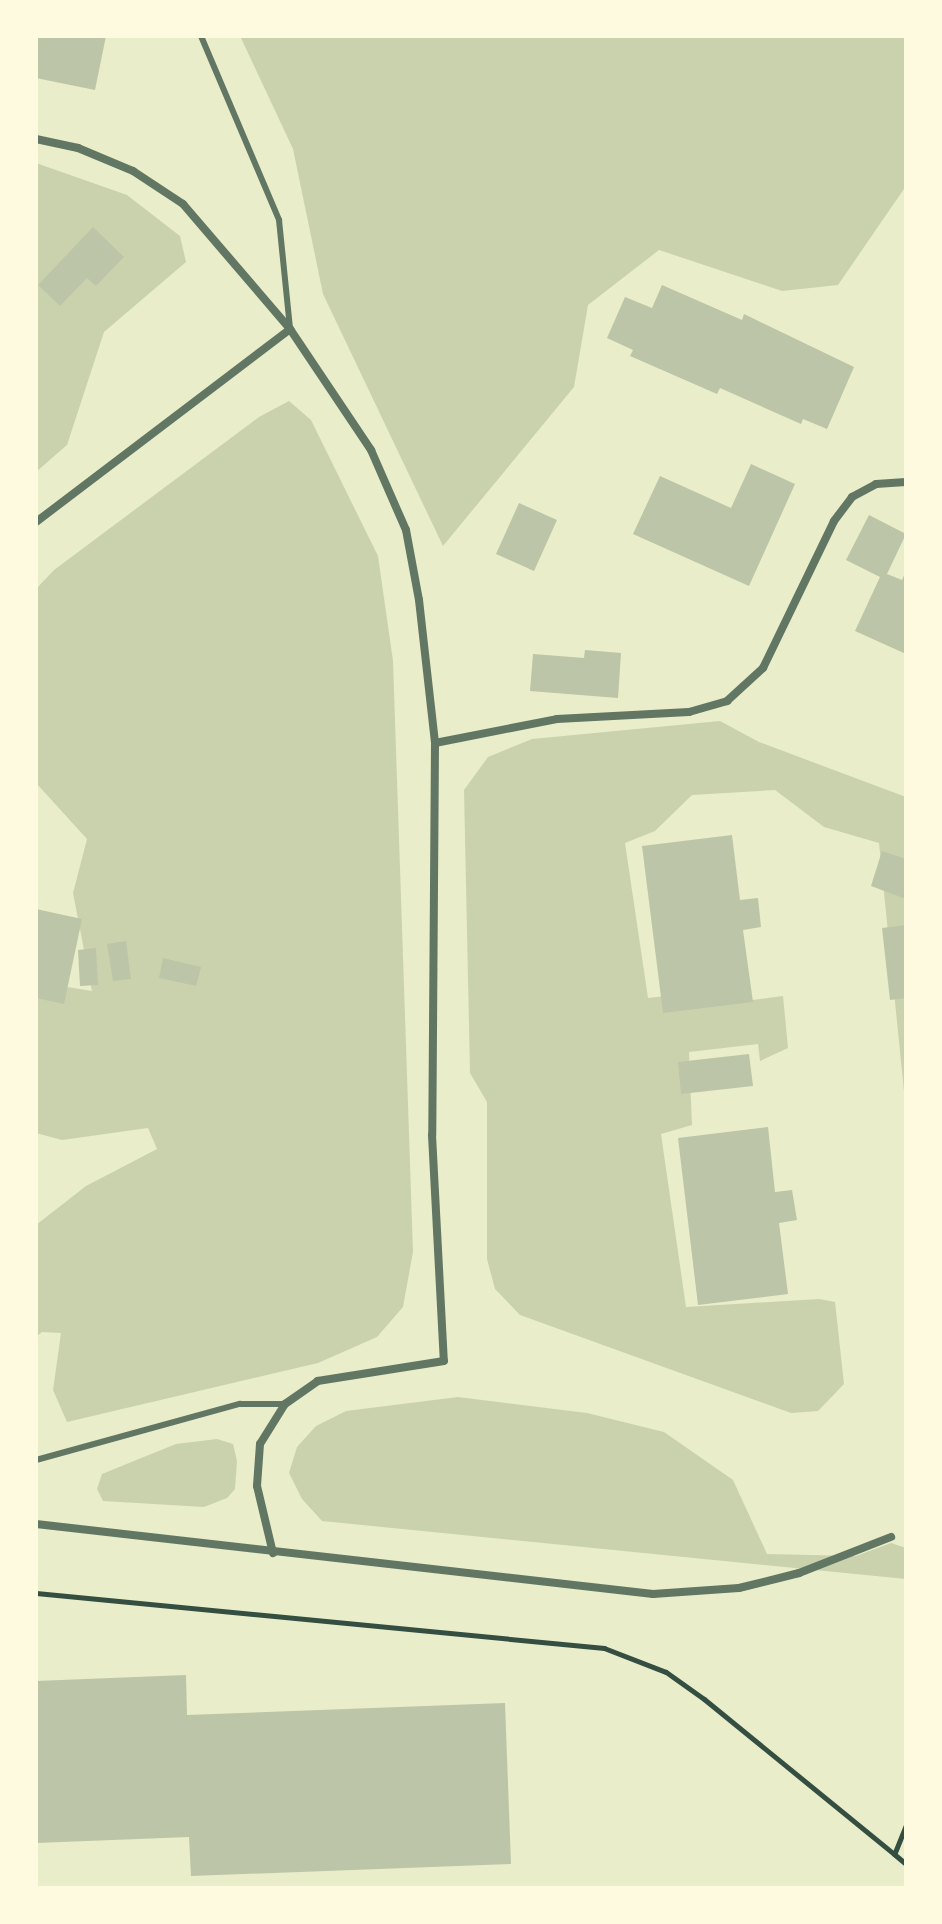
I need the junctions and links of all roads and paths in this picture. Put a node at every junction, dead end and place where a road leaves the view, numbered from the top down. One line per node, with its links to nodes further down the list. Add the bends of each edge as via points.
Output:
1 (201, 36): 3 (lane, via 279,220)
2 (36, 139): 3 (street, via 78,148 133,171 183,204)
3 (290, 329): 5 (street); 6 (street, via 371,450 406,530)
4 (906, 482): 6 (street, via 876,484 852,497 834,521 763,668 727,701 689,712 557,719)
5 (36, 522)
6 (435, 743): 7 (street, via 432,1135 444,1361 318,1381)
7 (285, 1404): 8 (lane, via 240,1404); 11 (street, via 260,1444 257,1486)
8 (36, 1460)
9 (36, 1524): 11 (street)
10 (891, 1537): 11 (street, via 799,1573 739,1588 653,1594)
11 (273, 1553)
12 (36, 1593): 14 (path, via 561,1641 617,1652 666,1672 704,1699)
13 (906, 1825): 14 (path)
14 (894, 1854): 15 (path)
15 (906, 1864)

